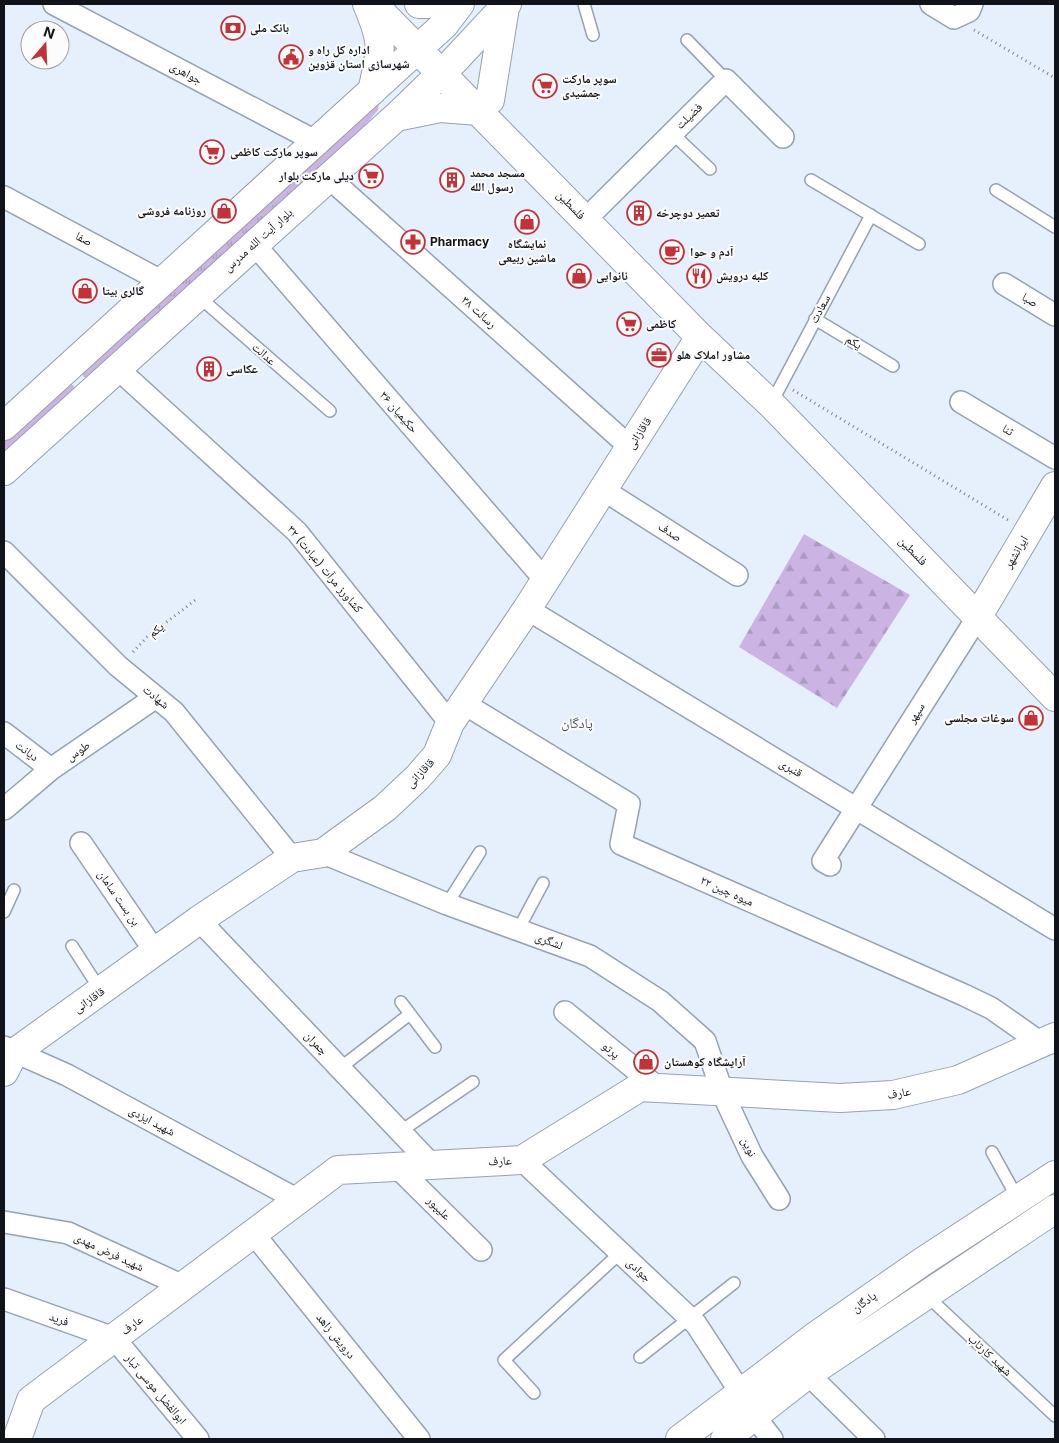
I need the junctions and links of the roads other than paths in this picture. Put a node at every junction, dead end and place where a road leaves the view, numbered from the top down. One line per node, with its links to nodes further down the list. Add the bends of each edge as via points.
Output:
1 (54, 4): 21 (street, جواهری)
2 (367, 4): 16 (main road, via 378,30 381,50)
3 (373, 4): 14 (main road, فلسطین)
4 (398, 4): 14 (main road, فلسطین)
5 (419, 4): 6 (main road)
6 (428, 4)
7 (460, 4): 14 (main road, بلوار آیت الله مدرس, via 444,25)
8 (584, 4): 12 (lane)
9 (931, 4): 10 (street, via 954,18 968,11)
10 (972, 4)
11 (501, 5): 14 (main road, بلوار آیت الله مدرس); 17 (main road)
12 (593, 35)
13 (687, 40): 15 (lane)
14 (431, 59): 16 (main road, بلوار آیت الله مدرس); 17 (main road, فلسطین); 18 (main road, بلوار آیت الله مدرس); 27 (main road)
15 (726, 80): 19 (street, فضیلت); 20 (street)
16 (372, 91): 21 (main road, بلوار آیت الله مدرس)
17 (484, 106): 18 (main road, via 440,108); 28 (main road, فلسطین); 38 (main road, فلسطین)
18 (396, 117): 23 (main road, بلوار آیت الله مدرس)
19 (672, 133): 22 (lane); 28 (street, فضیلت)
20 (783, 137)
21 (317, 142): 33 (main road, بلوار آیت الله مدرس)
22 (710, 169)
23 (328, 177): 27 (main road, بلوار آیت الله مدرس); 47 (street, ۳۸ رسالت)
24 (811, 180): 29 (lane)
25 (996, 190): 30 (lane)
26 (4, 196): 33 (street, صفا)
27 (300, 202): 31 (main road, بلوار آیت الله مدرس)
28 (595, 210): 42 (main road, فلسطین, via 712,333)
29 (870, 216): 32 (lane); 37 (lane, سعادت)
30 (1055, 227)
31 (254, 244): 35 (main road, بلوار آیت الله مدرس); 54 (street, ۳۶ حکیمیان)
32 (918, 244)
33 (163, 282): 40 (main road, بلوار آیت الله مدرس)
34 (1004, 284): 36 (street, صبا)
35 (198, 296): 41 (main road, بلوار آیت الله مدرس); 45 (lane, عدالت)
36 (1055, 315)
37 (815, 319): 39 (lane, یکم); 42 (lane, سعادت)
38 (700, 337): 42 (main road, فلسطین); 47 (main road, قاقازانی)
39 (893, 366)
40 (69, 367): 43 (main road, via 74,386); 46 (main road, بلوار آیت الله مدرس)
41 (118, 369): 43 (main road, بلوار آیت الله مدرس); 59 (street, ۳۲ کشاورز مرآت (عبادت), via 296,532)
42 (777, 393): 56 (main road, فلسطین)
43 (88, 395): 49 (main road, بلوار آیت الله مدرس)
44 (961, 402): 48 (street, ثنا)
45 (330, 411)
46 (4, 426)
47 (630, 447): 51 (main road, قاقازانی)
48 (1055, 458)
49 (4, 471)
50 (1055, 486): 56 (main road, ایرانشهر)
51 (602, 489): 53 (street, صدف); 54 (main road, قاقازانی)
52 (4, 552): 57 (street, شهادت, via 118,666)
53 (737, 575)
54 (545, 580): 55 (main road, قاقازانی)
55 (527, 609): 59 (main road, قاقازانی); 62 (street, قنبری)
56 (977, 618): 58 (main road, فلسطین); 62 (street, سپهر)
57 (156, 697): 61 (street, طوس); 67 (street, شهادت, via 174,712)
58 (1055, 697)
59 (457, 713): 66 (main road, قاقازانی, via 437,755 418,776 385,808); 82 (street, ۲۲ میوه چین, via 629,804 621,844 964,995)
60 (4, 733): 61 (street, دیانت)
61 (51, 769): 63 (street, طوس)
62 (856, 807): 68 (street, سپهر, via 823,861); 74 (street, قنبری)
63 (4, 809)
64 (81, 844): 77 (street, بن بست سامان)
65 (480, 852): 71 (lane)
66 (323, 853): 67 (main road, قاقازانی); 71 (street, لشگری)
67 (292, 858): 73 (main road, قاقازانی)
68 (830, 865)
69 (543, 883): 75 (lane)
70 (14, 890): 72 (lane)
71 (447, 904): 75 (street, لشگری)
72 (4, 912)
73 (199, 920): 77 (main road, قاقازانی); 85 (street, چمران)
74 (1055, 929)
75 (518, 930): 88 (street, لشگری, via 590,956 660,1001 705,1041)
76 (72, 946): 78 (lane)
77 (156, 953): 78 (main road, قاقازانی)
78 (102, 991): 84 (main road, قاقازانی)
79 (401, 1002): 81 (lane)
80 (565, 1012): 87 (street, پرتو)
81 (410, 1014): 83 (lane); 85 (lane)
82 (1048, 1040): 88 (main road, عارف, via 958,1080 893,1095 840,1098)
83 (435, 1047)
84 (7, 1057): 97 (street, شهید ایزدی, via 67,1075)
85 (340, 1068): 89 (street, چمران)
86 (473, 1082): 89 (lane)
87 (657, 1087): 88 (main road, عارف); 91 (main road, عارف, via 640,1087)
88 (723, 1094): 95 (street, نوین, via 752,1156)
89 (401, 1132): 92 (street, چمران)
90 (992, 1152): 96 (lane)
91 (522, 1160): 92 (main road, عارف); 102 (street, جوادی)
92 (432, 1165): 93 (main road, عارف)
93 (397, 1167): 97 (main road, عارف, via 338,1170); 101 (street, علیپور)
94 (1055, 1175): 96 (main road, پادگان)
95 (778, 1199)
96 (1018, 1199): 112 (main road, پادگان, via 817,1335)
97 (298, 1200): 100 (main road, عارف)
98 (1055, 1209): 105 (main road, پادگان)
99 (4, 1222): 104 (street, شهید فرض مهدی, via 68,1233)
100 (253, 1233): 104 (main road, عارف); 116 (street, درویش زاهد)
101 (481, 1250)
102 (620, 1253): 107 (street, جوادی); 111 (lane, via 504,1360)
103 (734, 1283): 107 (lane)
104 (183, 1286): 108 (main road, عارف)
105 (925, 1294): 110 (main road, پادگان); 113 (lane, شهید کارتاب)
106 (4, 1299): 108 (street, فرید)
107 (690, 1318): 109 (lane); 112 (street, جوادی)
108 (114, 1338): 114 (main road, عارف, via 31,1400); 115 (street, ابوالفضل موسی تبار)
109 (640, 1357)
110 (808, 1374): 112 (main road, پادگان); 120 (street)
111 (534, 1393)
112 (747, 1405): 117 (main road, پادگان); 118 (main road, پادگان); 119 (street, جوادی)
113 (1055, 1416)
114 (17, 1437)
115 (198, 1439)
116 (419, 1439)
117 (680, 1439)
118 (725, 1439)
119 (772, 1439)
120 (874, 1439)

